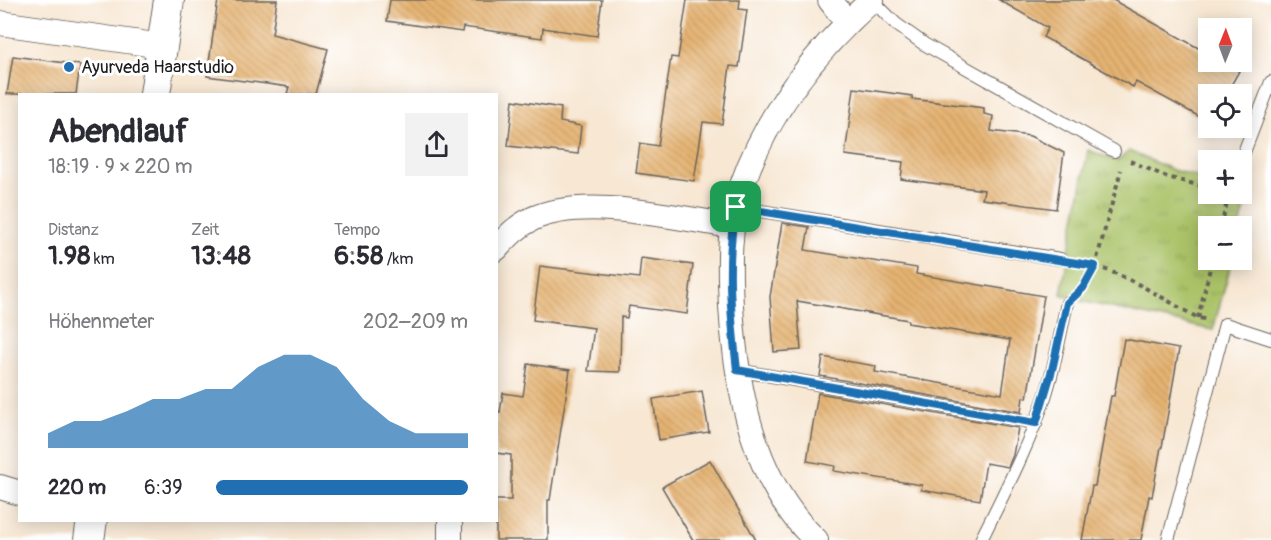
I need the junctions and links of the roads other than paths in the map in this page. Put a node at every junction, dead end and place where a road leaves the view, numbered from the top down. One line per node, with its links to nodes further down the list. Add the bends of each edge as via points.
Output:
1 (169, 0): 6 (street)
2 (830, 0): 4 (street)
3 (872, 0): 4 (street); 10 (lane, via 924,44)
4 (847, 22): 11 (street, via 776,113 754,155)
5 (0, 23): 6 (street)
6 (162, 46): 8 (street)
7 (1271, 82): 9 (lane)
8 (155, 93)
9 (1245, 150)
10 (1114, 151)
11 (734, 217): 12 (street, via 587,208 561,211 532,219); 13 (lane); 16 (street, via 730,292)
12 (498, 247)
13 (1060, 259)
14 (1067, 303): 17 (lane)
15 (1271, 339): 26 (lane, via 1225,324)
16 (737, 370): 17 (lane); 24 (street, via 764,463 786,505)
17 (1036, 423): 25 (lane)
18 (0, 487): 19 (street)
19 (18, 492)
20 (92, 522): 22 (street)
21 (450, 522): 23 (street)
22 (89, 540)
23 (450, 540)
24 (816, 540)
25 (981, 540)
26 (1168, 540)

